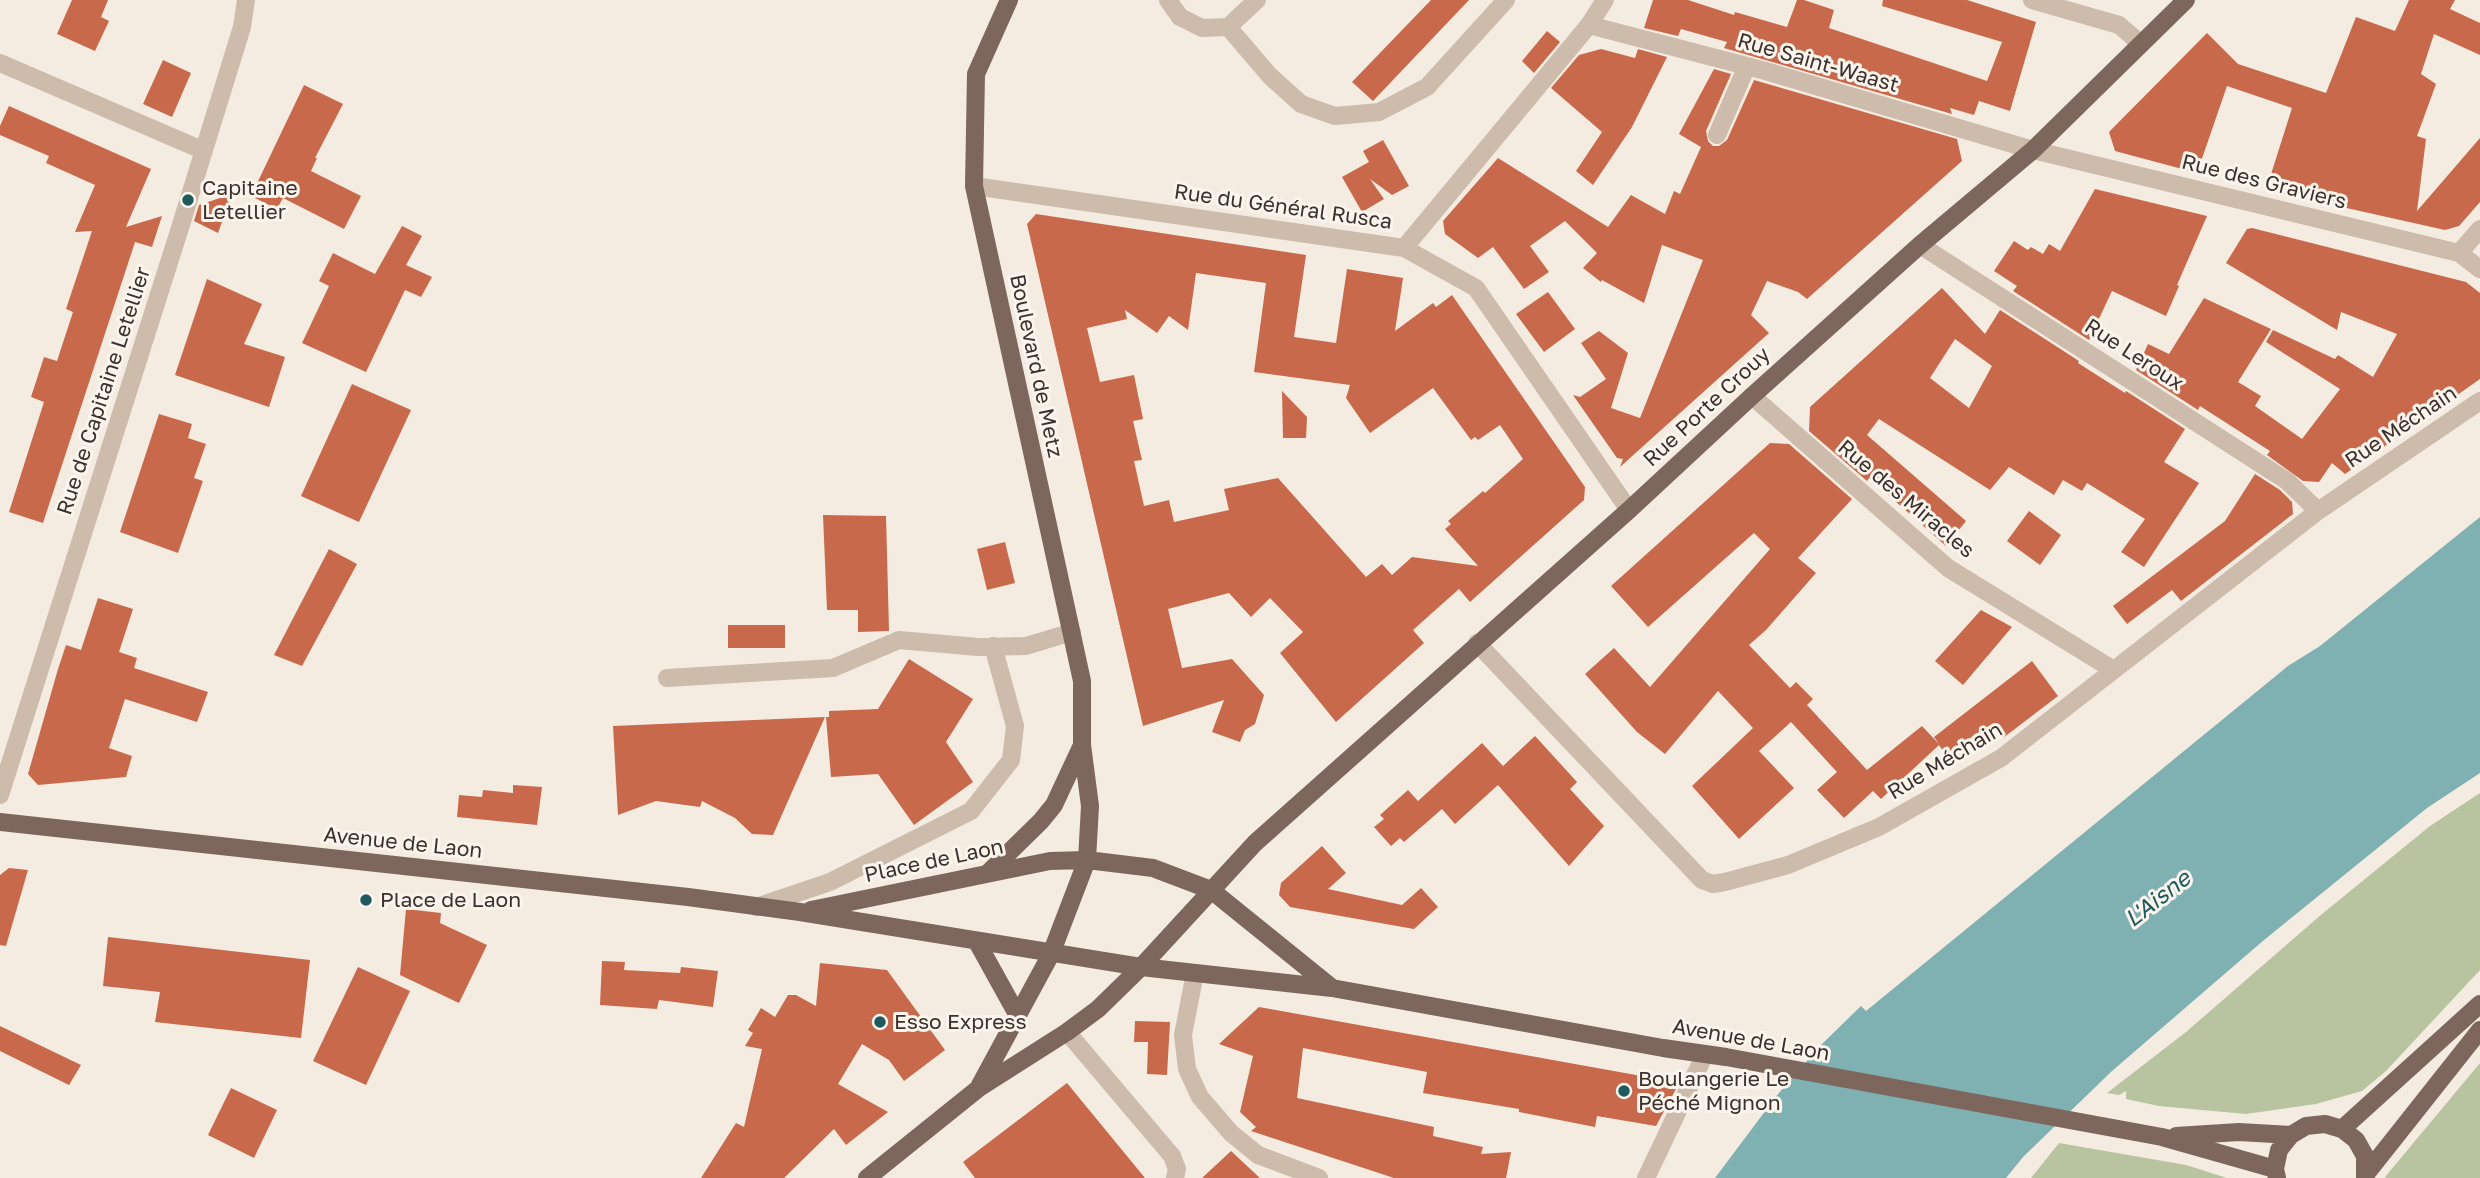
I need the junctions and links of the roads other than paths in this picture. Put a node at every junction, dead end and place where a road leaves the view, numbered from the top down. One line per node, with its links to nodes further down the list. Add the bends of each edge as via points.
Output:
1 (246, 0): 15 (street, Rue de Capitaine Letellier, via 242,27)
2 (1009, 0): 17 (main road, Boulevard de Metz, via 976,74)
3 (1168, 0): 10 (street, via 1180,17 1202,28)
4 (1257, 0): 10 (street)
5 (1506, 0): 10 (street, via 1427,87 1379,112 1335,116 1301,104)
6 (1605, 0): 9 (street)
7 (2032, 0): 11 (street, via 2119,25)
8 (2186, 0): 11 (main road, Rue Porte Crouy)
9 (1589, 25): 13 (street, Rue Saint-Waast); 20 (street)
10 (1228, 27)
11 (2141, 44): 16 (main road, Rue Porte Crouy)
12 (0, 63): 15 (street)
13 (1747, 66): 14 (street); 16 (street, Rue Saint-Waast)
14 (1717, 135)
15 (202, 150): 33 (street, Rue de Capitaine Letellier)
16 (2033, 150): 19 (main road, Rue Porte Crouy); 21 (street, Rue des Graviers)
17 (974, 186): 20 (street, Rue du Général Rusca); 27 (main road, Boulevard de Metz)
18 (2480, 229): 21 (street)
19 (1920, 245): 23 (main road, Rue Porte Crouy); 26 (street, Rue Leroux, via 2287,481)
20 (1404, 247): 25 (street, Rue du Général Rusca, via 1476,288)
21 (2459, 253): 22 (street, Rue des Graviers)
22 (2480, 269)
23 (1752, 396): 25 (main road, Rue Porte Crouy); 30 (street, Rue des Miracles, via 1948,568)
24 (2480, 401): 26 (street, Rue Méchain)
25 (1629, 510): 28 (main road, Rue Porte Crouy)
26 (2318, 511): 30 (street, Rue Méchain)
27 (1072, 632): 29 (street, via 1026,646); 32 (main road, Boulevard de Metz, via 1082,681)
28 (1477, 643): 30 (street, Rue Méchain, via 1702,880 1713,884 1788,865 1879,827 2001,758); 37 (main road, Rue Porte Crouy, via 1255,843)
29 (993, 646): 31 (street, via 899,640 832,667); 38 (street, via 1016,726 1011,760 971,811 830,882)
30 (2112, 669)
31 (667, 678)
32 (1082, 745): 35 (main road, via 1090,806); 36 (main road, via 1054,805)
33 (0, 795)
34 (0, 822): 38 (main road, Avenue de Laon)
35 (1087, 860): 36 (main road, Place de Laon, via 1050,861); 37 (main road, Place de Laon, via 1153,868); 41 (main road)
36 (988, 873): 39 (main road, Place de Laon)
37 (1211, 890): 42 (main road); 44 (main road, Place de Laon)
38 (756, 907): 39 (main road, Avenue de Laon)
39 (800, 912): 40 (main road)
40 (976, 942): 41 (main road); 46 (main road)
41 (1051, 954): 42 (main road); 46 (main road)
42 (1141, 967): 43 (main road); 48 (main road)
43 (1195, 973): 44 (main road); 58 (street, via 1183,1035 1187,1069 1200,1097 1258,1156)
44 (1332, 988): 49 (main road, Avenue de Laon)
45 (2480, 1004): 51 (main road)
46 (1018, 1016): 50 (main road)
47 (2480, 1030): 55 (main road)
48 (1067, 1032): 50 (main road); 57 (street, via 1171,1156 1177,1169)
49 (1705, 1054): 53 (main road, Avenue de Laon); 59 (street)
50 (979, 1088): 56 (main road)
51 (2342, 1129): 52 (main road, via 2325,1124 2306,1126); 55 (main road, via 2361,1148)
52 (2291, 1135): 53 (main road, Avenue de Laon, via 2239,1132); 54 (main road, via 2279,1150)
53 (2162, 1138): 54 (main road, Avenue de Laon)
54 (2276, 1174)
55 (2366, 1176)
56 (867, 1178)
57 (1175, 1178)
58 (1319, 1178)
59 (1646, 1178)

